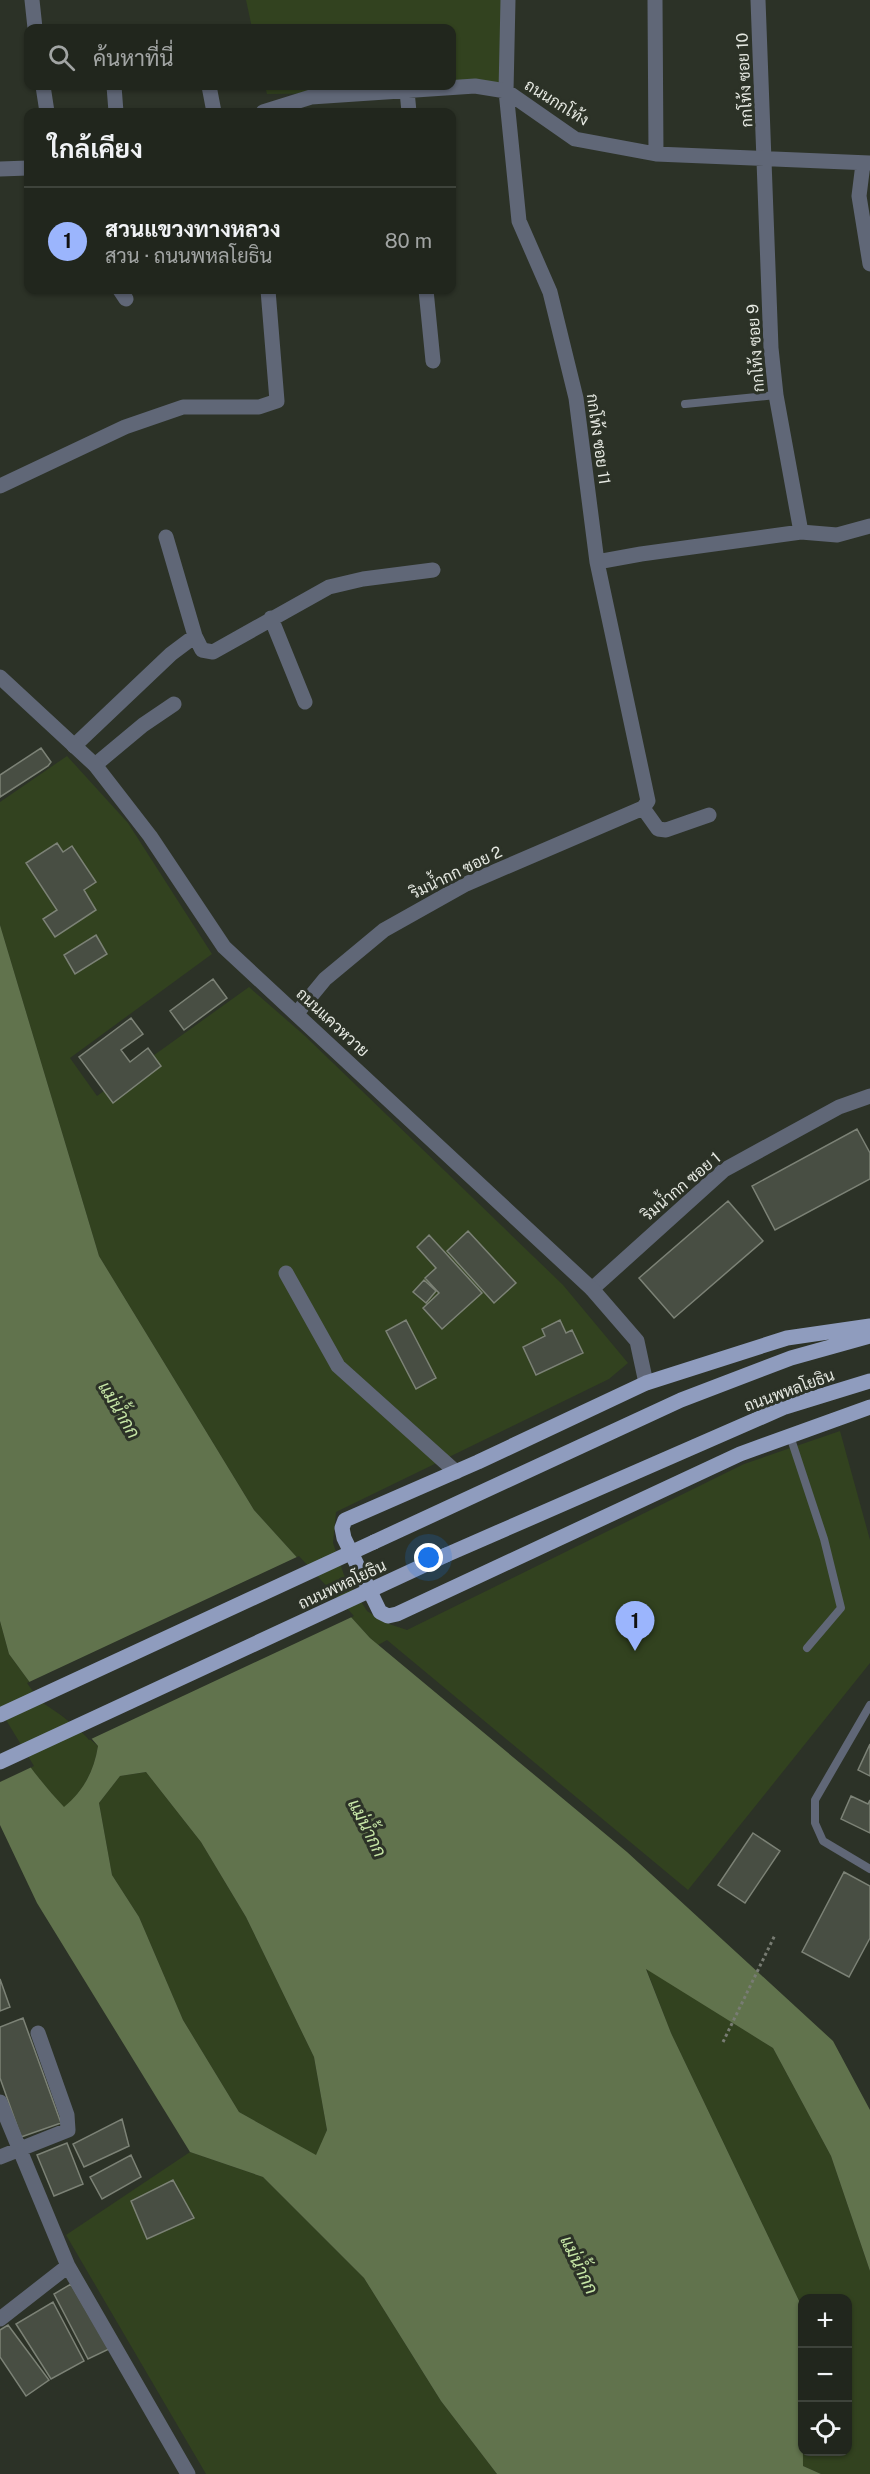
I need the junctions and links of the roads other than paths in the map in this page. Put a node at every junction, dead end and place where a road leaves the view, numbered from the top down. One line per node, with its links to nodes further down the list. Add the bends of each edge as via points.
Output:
1 (32, 0): 5 (street)
2 (508, 0): 12 (street, กกโท้ง ซอย 11)
3 (655, 0): 18 (street)
4 (758, 0): 19 (street, กกโท้ง ซอย 10)
5 (35, 24)
6 (456, 87): 12 (street, ถนนกกโท้ง)
7 (43, 90): 13 (street)
8 (114, 90): 14 (street)
9 (210, 90): 15 (street)
10 (421, 90): 11 (street, ถนนกกโท้ง)
11 (407, 91): 16 (street, ถนนกกโท้ง, via 311,97); 17 (street)
12 (506, 91): 18 (street, ถนนกกโท้ง, via 575,139); 33 (street, กกโท้ง ซอย 11, via 519,220 550,292 576,398)
13 (46, 108)
14 (116, 108)
15 (213, 108)
16 (276, 108)
17 (409, 108)
18 (656, 154): 19 (street, ถนนกกโท้ง)
19 (766, 158): 20 (street, ถนนกกโท้ง); 27 (street, กกโท้ง ซอย 9, via 771,348)
20 (867, 164): 23 (street, via 860,196)
21 (24, 168): 22 (street)
22 (0, 169)
23 (870, 264)
24 (268, 294): 29 (street, via 277,401 259,407 183,407 125,427)
25 (426, 294): 26 (street)
26 (432, 361)
27 (776, 395): 28 (lane); 31 (street, กกโท้ง ซอย 9)
28 (685, 404)
29 (0, 486)
30 (870, 526): 31 (street, via 837,535)
31 (801, 532): 33 (street)
32 (166, 537): 36 (street)
33 (597, 562): 42 (street, กกโท้ง ซอย 11)
34 (434, 570): 35 (street, via 329,587)
35 (271, 618): 36 (street, via 213,652 202,650); 38 (street)
36 (195, 636): 40 (street)
37 (0, 677): 40 (street, ถนนแควหวาย)
38 (305, 702)
39 (174, 704): 41 (street)
40 (74, 746): 41 (street, ถนนแควหวาย)
41 (95, 765): 44 (street, ถนนแควหวาย, via 150,836 224,947)
42 (645, 802): 43 (street, via 658,829 666,830); 44 (street, ริมน้ำกก ซอย 2, via 466,884 384,930 325,979)
43 (709, 815)
44 (297, 1013): 47 (street, ถนนแควหวาย)
45 (870, 1096): 47 (street, ริมน้ำกก ซอย 1, via 839,1107 724,1170)
46 (286, 1273): 54 (street, via 338,1366)
47 (592, 1289): 51 (street, ถนนแควหวาย, via 638,1341)
48 (870, 1326): 51 (main road, via 787,1338)
49 (870, 1336): 57 (main road, ถนนพหลโยธิน, bridge, via 791,1358 681,1400)
50 (870, 1381): 58 (main road, ถนนพหลโยธิน, bridge, via 785,1407 446,1555)
51 (646, 1383): 54 (main road)
52 (870, 1407): 53 (main road)
53 (790, 1436): 54 (main road, via 740,1454 397,1614 388,1616 380,1612 344,1538 345,1520); 55 (lane, via 824,1539 841,1608)
54 (456, 1472)
55 (807, 1648)
56 (870, 1706): 59 (lane, via 815,1800 815,1823 823,1841)
57 (0, 1715)
58 (0, 1762)
59 (870, 1869)
60 (38, 2033): 62 (street, via 69,2123 68,2130)
61 (0, 2102): 62 (street)
62 (18, 2150): 63 (street); 64 (street)
63 (0, 2157)
64 (68, 2266): 65 (street); 66 (street)
65 (0, 2319)
66 (188, 2474)

